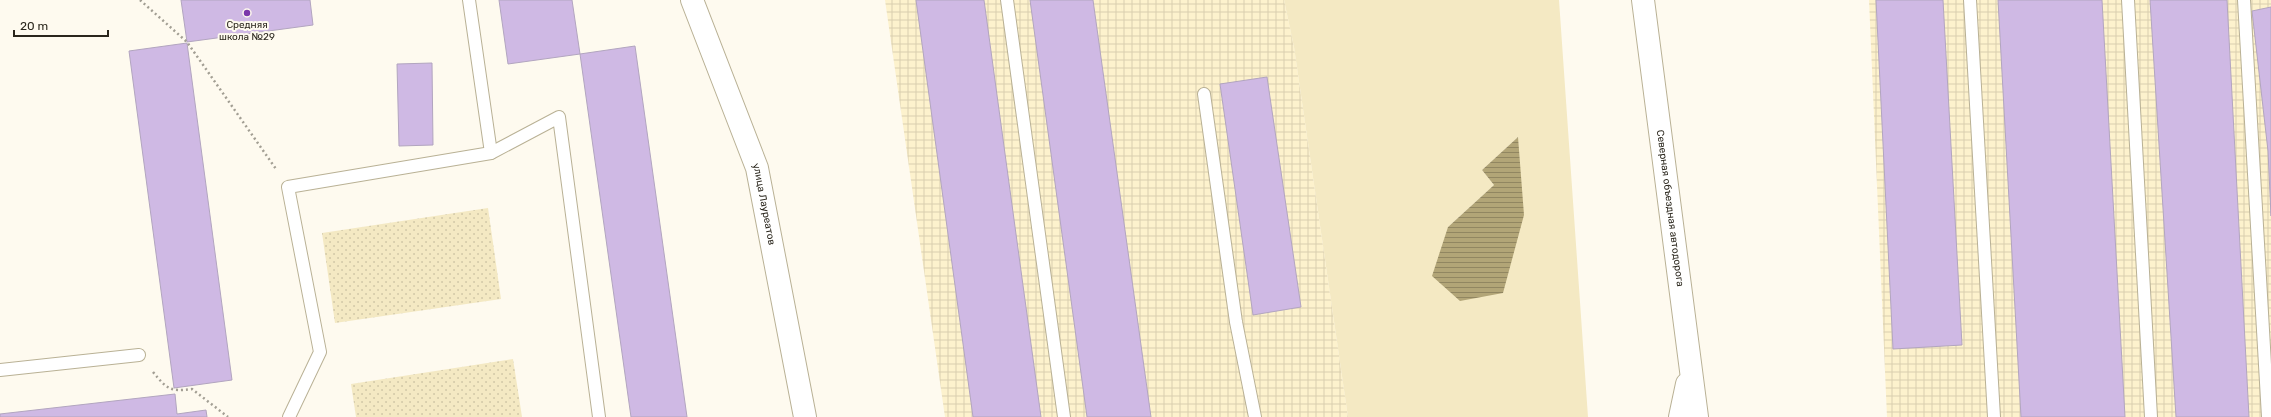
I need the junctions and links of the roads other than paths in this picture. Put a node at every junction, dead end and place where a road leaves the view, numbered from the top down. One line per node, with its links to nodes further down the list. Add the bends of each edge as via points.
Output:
1 (469, 0): 9 (lane)
2 (692, 0): 15 (street, улица Лауреатов, via 757,168)
3 (1007, 0): 16 (lane)
4 (1644, 0): 11 (street, Северная объездная автодорога)
5 (1970, 0): 20 (lane)
6 (2128, 0): 21 (lane)
7 (2244, 0): 22 (lane)
8 (1204, 94): 17 (lane, via 1236,322)
9 (491, 153): 13 (lane, via 288,187 320,352); 14 (lane, via 559,117)
10 (139, 355): 12 (lane)
11 (1690, 368): 18 (street); 19 (street, Северная объездная автодорога)
12 (0, 370)
13 (289, 417)
14 (598, 417)
15 (805, 417)
16 (1064, 417)
17 (1255, 417)
18 (1680, 417)
19 (1697, 417)
20 (1994, 417)
21 (2151, 417)
22 (2268, 417)

